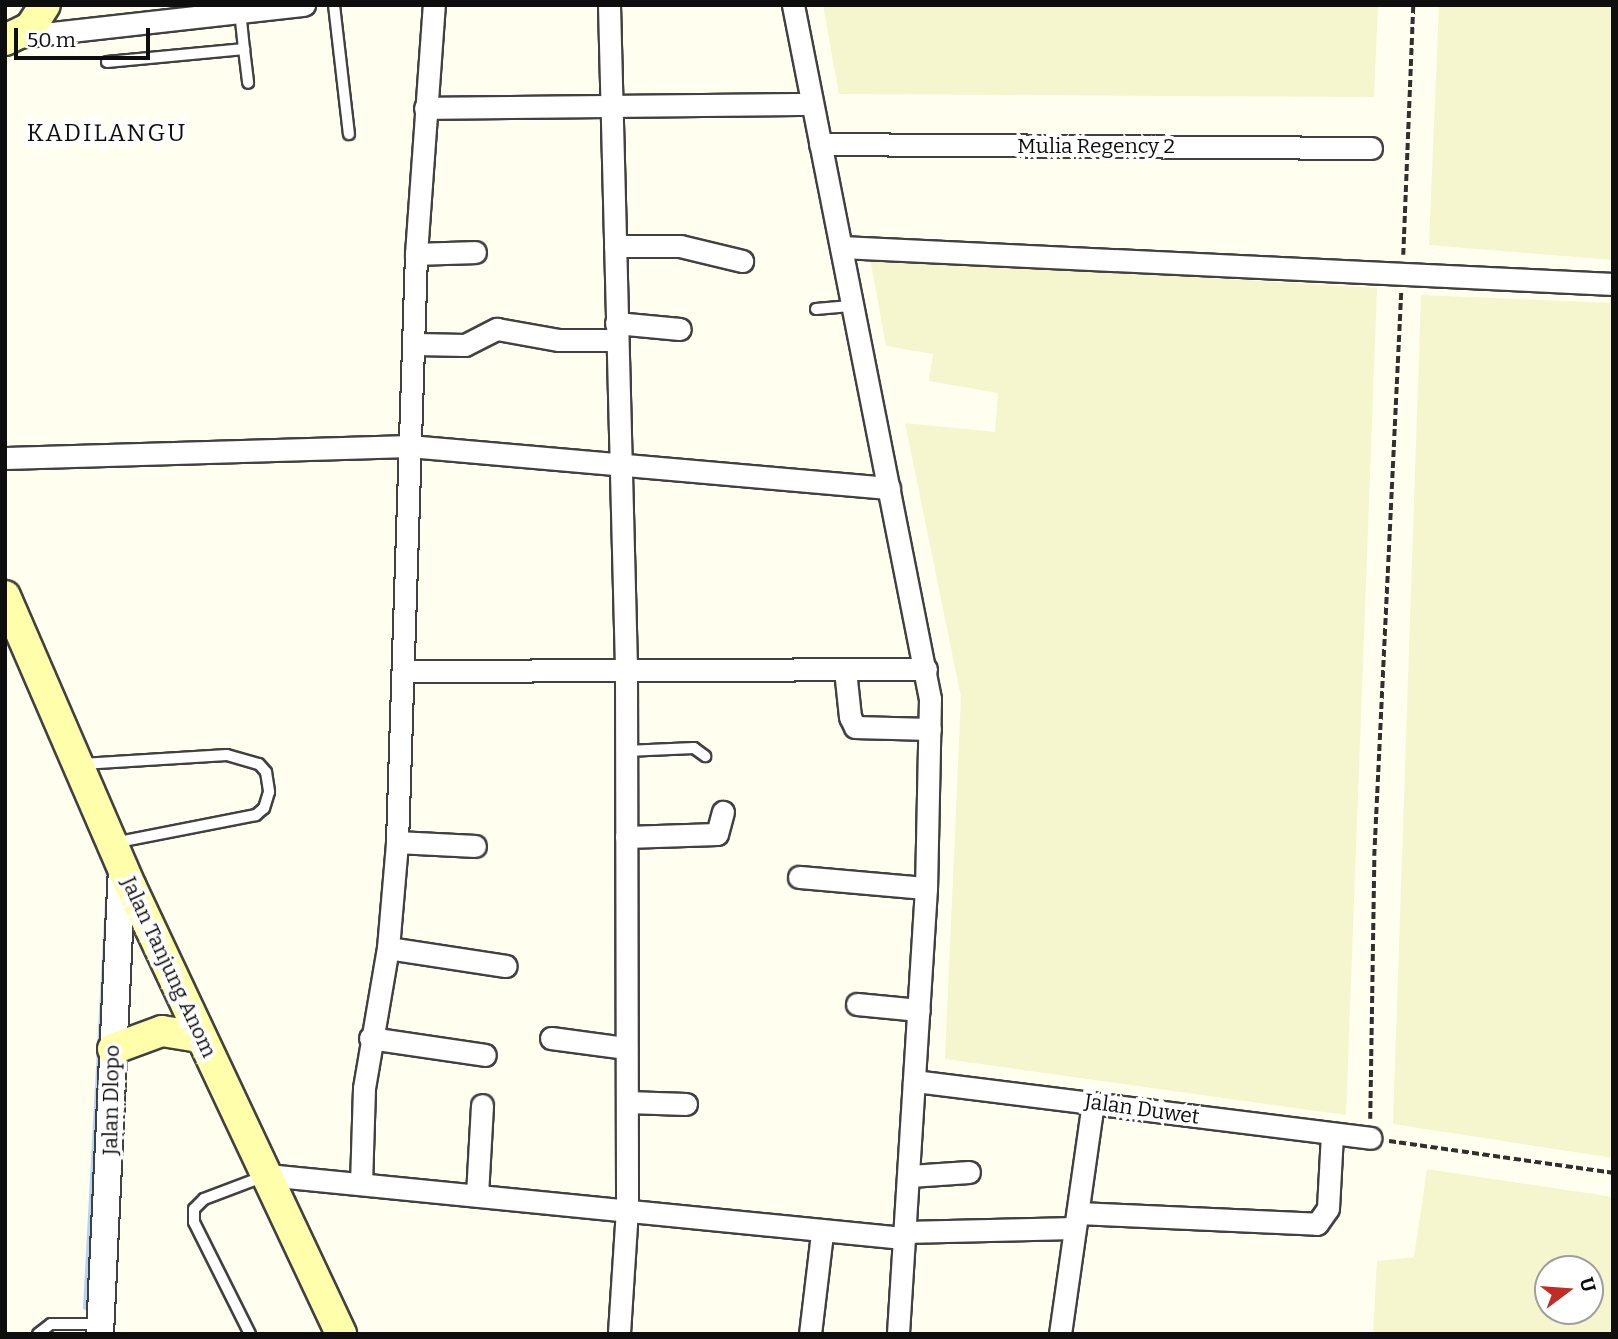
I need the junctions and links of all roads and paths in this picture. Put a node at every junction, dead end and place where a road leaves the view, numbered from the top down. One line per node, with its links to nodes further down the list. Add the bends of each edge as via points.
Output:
1 (45, 5): 9 (main road, via 30,28)
2 (304, 5): 8 (street)
3 (334, 5): 16 (lane)
4 (434, 5): 15 (street)
5 (610, 5): 13 (street)
6 (793, 5): 14 (street)
7 (1413, 5): 24 (path)
8 (240, 12): 9 (street); 10 (lane)
9 (9, 39)
10 (244, 49): 11 (lane); 12 (lane)
11 (107, 62)
12 (248, 83)
13 (611, 104): 14 (street); 15 (street); 19 (street)
14 (812, 104): 17 (street)
15 (425, 108): 22 (street)
16 (349, 134)
17 (820, 144): 18 (street, Mulia Regency 2); 20 (street)
18 (1371, 148)
19 (615, 246): 23 (street, via 680,246); 29 (street)
20 (841, 247): 24 (street); 26 (street)
21 (475, 252): 22 (street)
22 (416, 254): 30 (street)
23 (741, 261)
24 (1402, 274): 25 (street); 67 (path, via 1374,856)
25 (1613, 284)
26 (850, 306): 27 (lane); 34 (street)
27 (816, 309)
28 (680, 329): 29 (street)
29 (616, 332): 30 (street, via 559,340 497,329 465,345); 33 (street)
30 (416, 344): 31 (street)
31 (408, 446): 32 (street); 33 (street); 39 (street)
32 (5, 458)
33 (620, 463): 34 (street); 36 (street)
34 (889, 488): 37 (street)
35 (5, 596): 43 (main road, Jalan Tanjung Anom)
36 (625, 669): 38 (street); 39 (street); 41 (street)
37 (926, 669): 38 (street); 40 (street)
38 (845, 670): 40 (street, via 855,727)
39 (402, 671): 46 (street)
40 (930, 729): 50 (street)
41 (626, 751): 42 (lane, via 684,748); 45 (street)
42 (705, 756)
43 (79, 765): 48 (main road, Jalan Tanjung Anom); 48 (lane, via 227,755 259,764 266,772 269,792 264,808 256,815)
44 (723, 812): 45 (street, via 717,834)
45 (626, 837): 58 (street)
46 (397, 842): 47 (street); 51 (street)
47 (475, 846)
48 (117, 855): 55 (main road, Jalan Tanjung Anom); 59 (street, Jalan Dlopo)
49 (799, 877): 50 (street)
50 (926, 888): 54 (street)
51 (388, 948): 52 (street); 56 (street)
52 (506, 966)
53 (857, 1004): 54 (street)
54 (919, 1010): 61 (street)
55 (201, 1037): 59 (main road, via 162,1031); 70 (main road, Jalan Tanjung Anom)
56 (370, 1038): 60 (street); 72 (street)
57 (551, 1038): 58 (street)
58 (626, 1048): 62 (street)
59 (113, 1049): 78 (street, Jalan Dlopo)
60 (485, 1055)
61 (914, 1080): 63 (street, Jalan Duwet); 71 (street)
62 (626, 1102): 64 (street); 74 (street)
63 (1093, 1103): 66 (street, Jalan Duwet); 75 (street)
64 (687, 1104)
65 (482, 1105): 73 (street)
66 (1332, 1135): 67 (street, Jalan Duwet); 75 (street, via 1328,1208 1317,1224)
67 (1370, 1138): 69 (path)
68 (969, 1172): 71 (street)
69 (1613, 1173)
70 (267, 1175): 72 (street); 80 (lane, via 212,1196 194,1209 194,1222); 81 (main road, Jalan Tanjung Anom)
71 (910, 1176): 77 (street)
72 (361, 1184): 73 (street)
73 (477, 1195): 74 (street)
74 (627, 1209): 76 (street); 82 (street)
75 (1077, 1221): 77 (street); 85 (street)
76 (822, 1233): 77 (street); 83 (street)
77 (903, 1235): 84 (street)
78 (101, 1329): 79 (lane, via 51,1324)
79 (38, 1334)
80 (250, 1334)
81 (341, 1334)
82 (619, 1334)
83 (810, 1334)
84 (898, 1334)
85 (1060, 1334)

